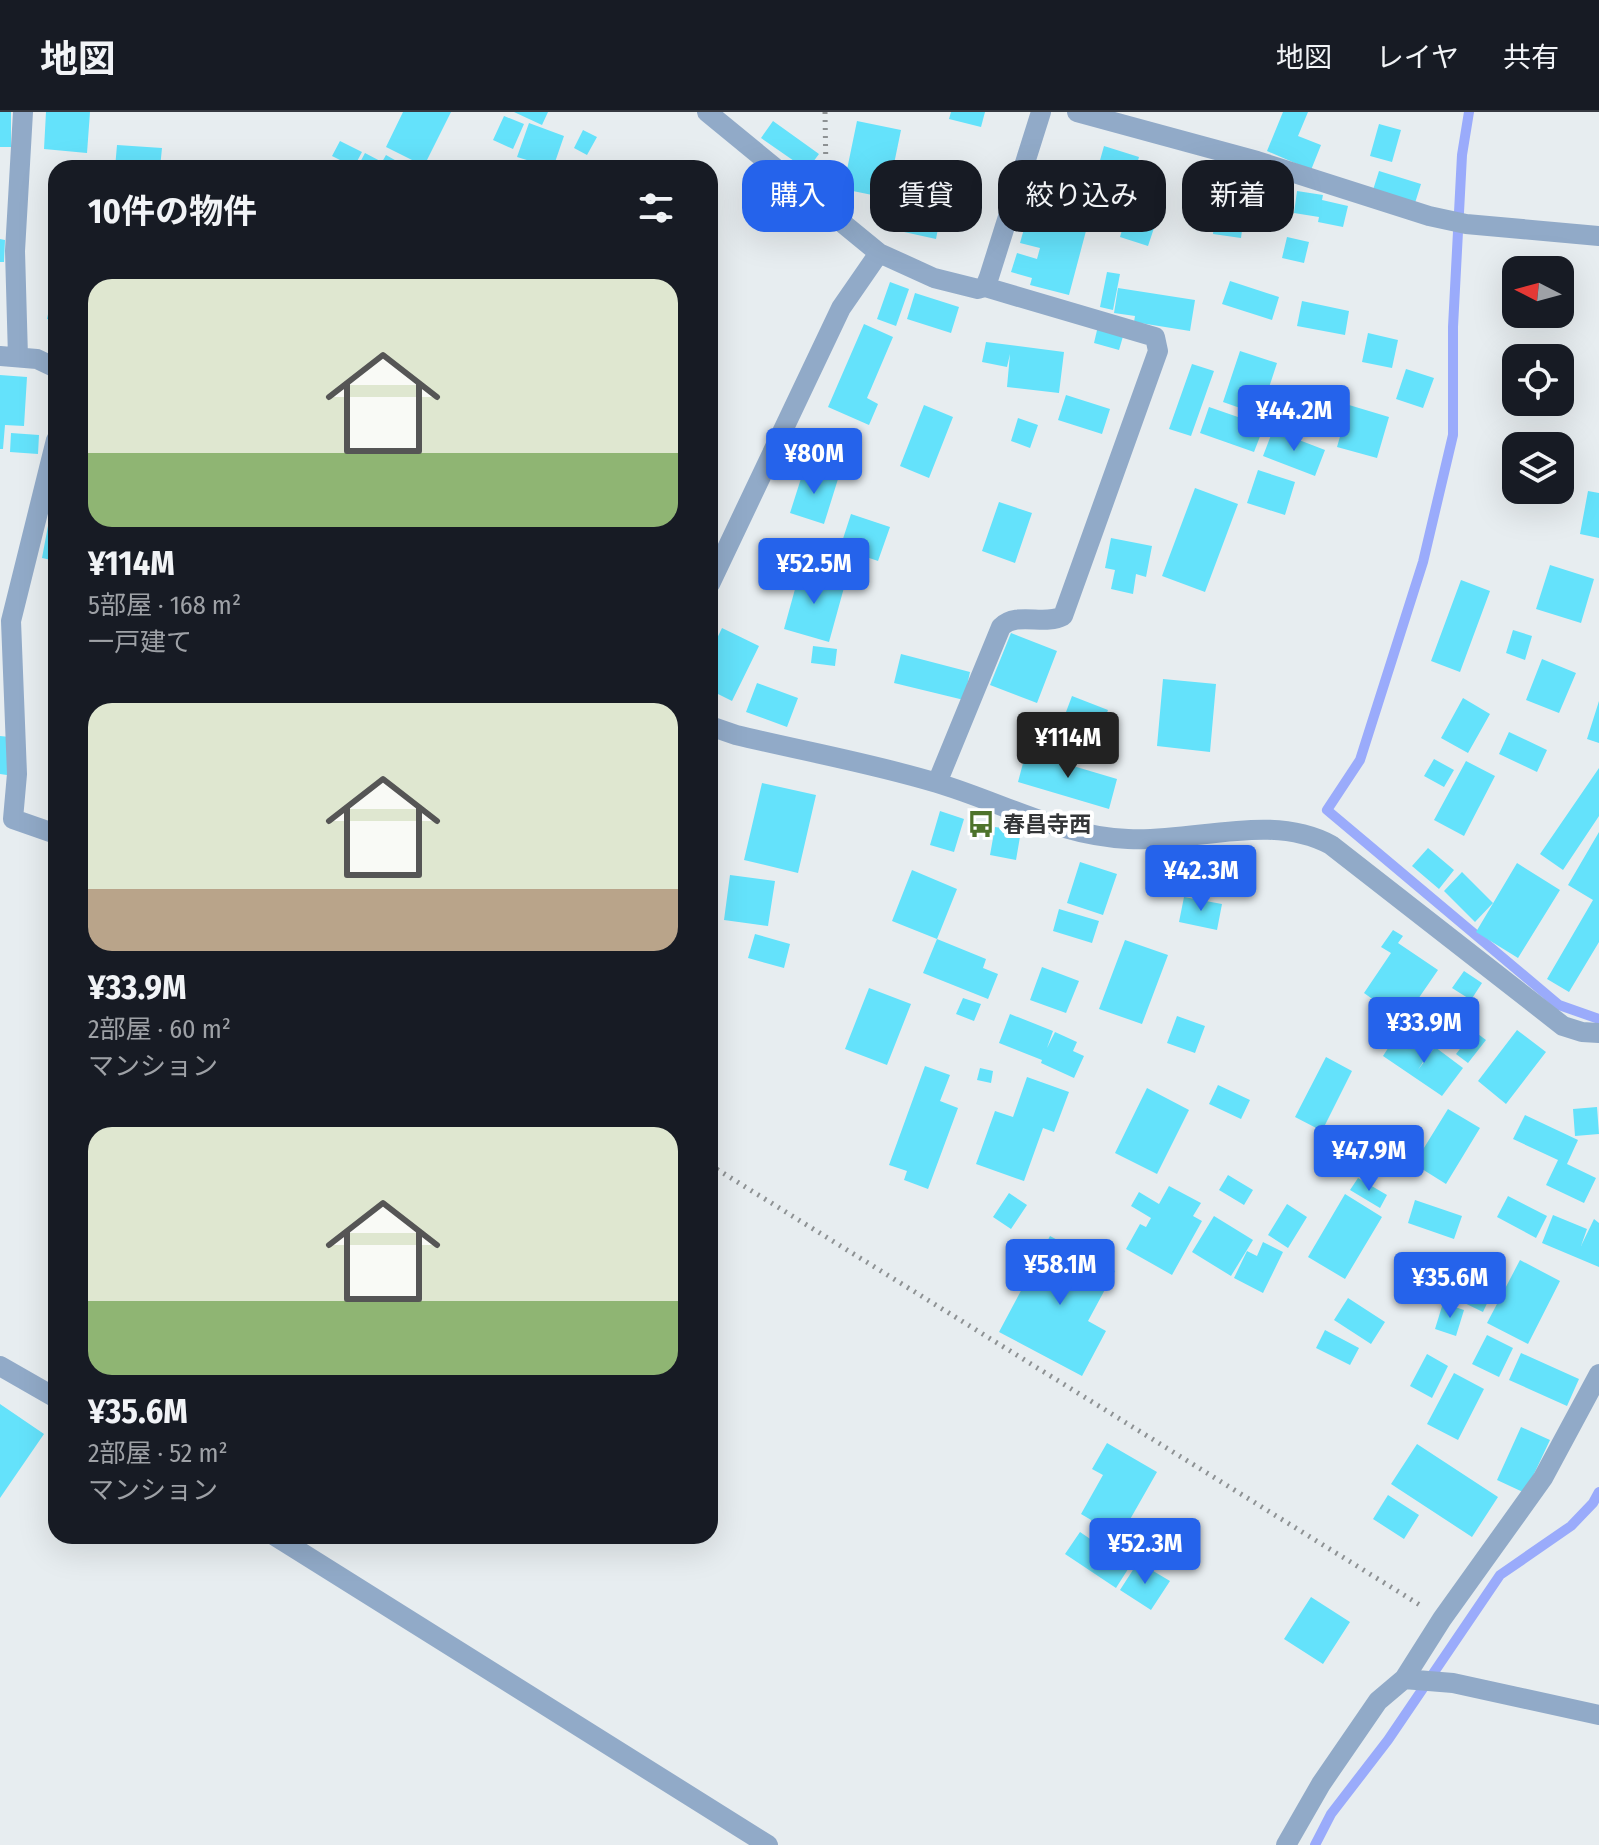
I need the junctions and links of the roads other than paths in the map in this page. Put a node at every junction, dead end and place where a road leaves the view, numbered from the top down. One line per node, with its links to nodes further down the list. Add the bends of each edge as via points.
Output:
1 (23, 112): 8 (street)
2 (707, 112): 6 (street)
3 (1041, 112): 7 (street)
4 (1077, 112): 5 (street, via 1257,161 1429,216)
5 (1599, 236)
6 (879, 253): 7 (street, via 934,278); 11 (street, via 841,308)
7 (985, 287): 14 (street, via 1155,337 1158,351 1063,616 1015,620 1001,627)
8 (9, 356): 9 (street)
9 (48, 364)
10 (48, 469): 12 (street)
11 (718, 567)
12 (6, 621): 15 (street, via 17,774 13,819)
13 (718, 729): 14 (street)
14 (937, 783): 16 (street, via 1057,828 1088,834 1162,840 1233,831 1311,834 1563,1026)
15 (48, 831)
16 (1599, 1033)
17 (0, 1366): 19 (street)
18 (1599, 1374): 21 (street, via 1543,1478)
19 (48, 1393)
20 (288, 1544): 23 (street)
21 (1404, 1679): 22 (street, via 1453,1683); 24 (street, via 1378,1701)
22 (1599, 1715)
23 (768, 1845)
24 (1286, 1845)

